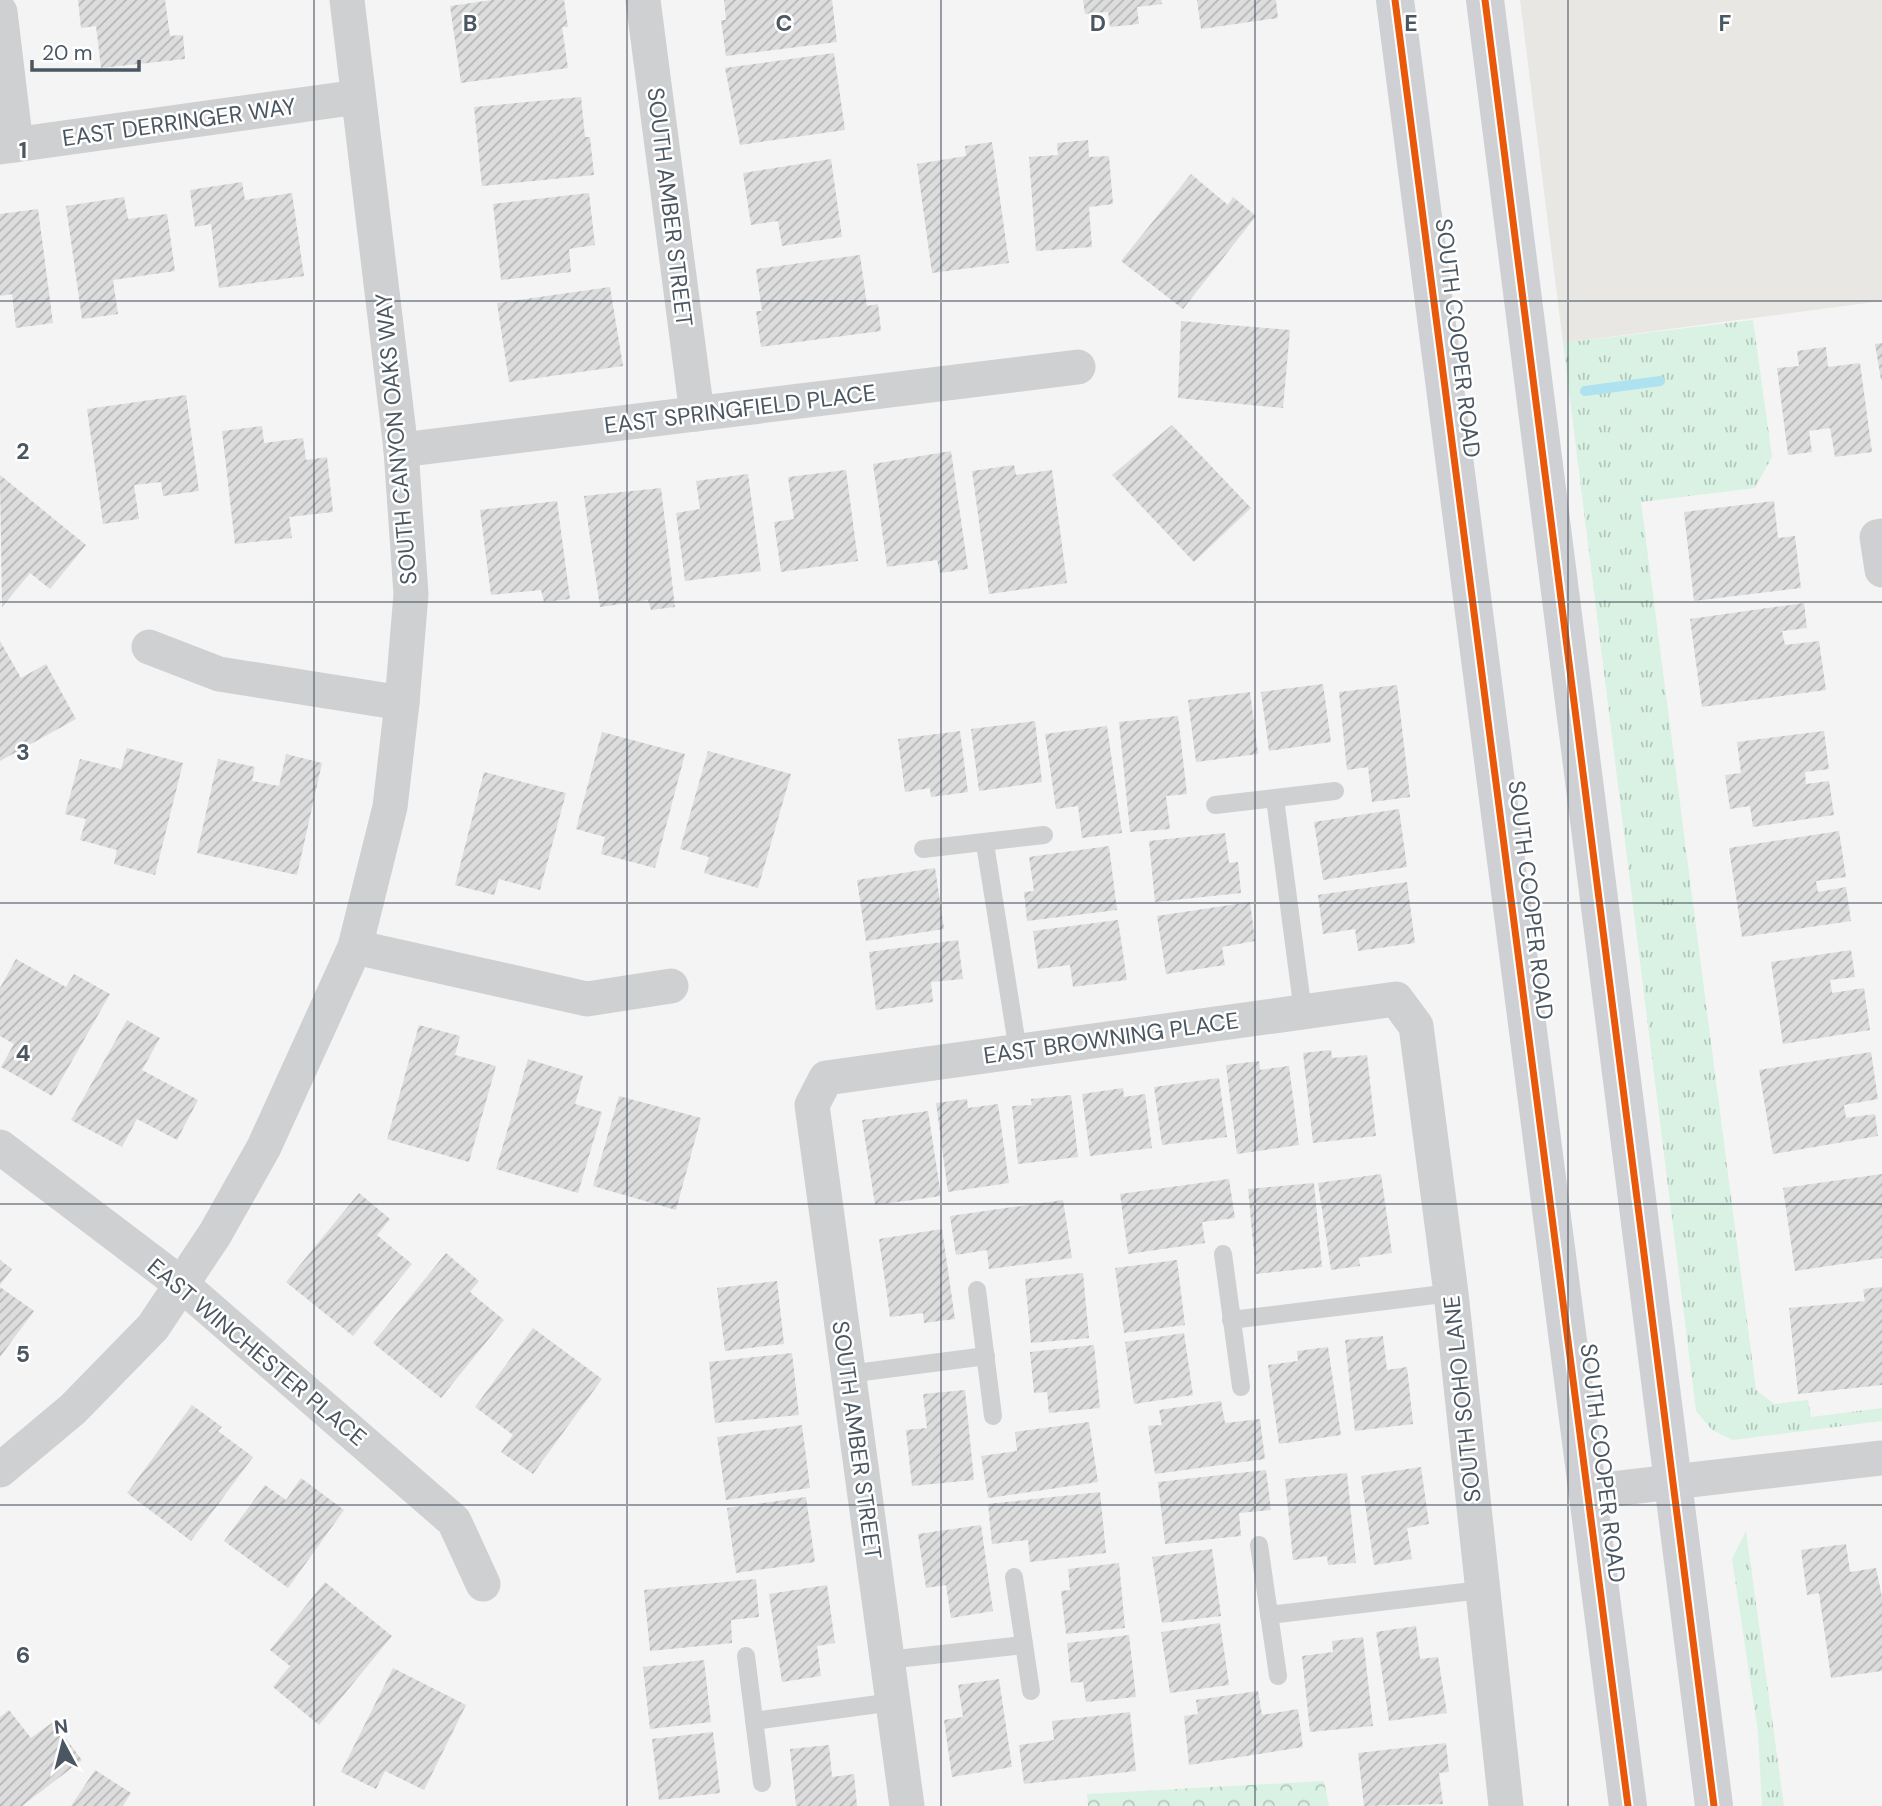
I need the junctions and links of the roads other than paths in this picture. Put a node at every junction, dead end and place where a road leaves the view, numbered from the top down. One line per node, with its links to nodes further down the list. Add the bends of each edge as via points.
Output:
1 (347, 0): 6 (street, SOUTH CANYON OAKS WAY)
2 (643, 0): 9 (street, SOUTH AMBER STREET)
3 (1395, 0): 38 (main road, SOUTH COOPER ROAD)
4 (1485, 0): 37 (main road)
5 (0, 12): 7 (street)
6 (358, 97): 7 (street, EAST DERRINGER WAY); 10 (street, SOUTH CANYON OAKS WAY)
7 (8, 146)
8 (1078, 367): 9 (street, EAST SPRINGFIELD PLACE)
9 (698, 414): 10 (street, EAST SPRINGFIELD PLACE)
10 (401, 450): 12 (street, SOUTH CANYON OAKS WAY, via 411,594)
11 (149, 647): 12 (street, via 219,674)
12 (402, 703): 19 (street, SOUTH CANYON OAKS WAY, via 390,807)
13 (1335, 791): 14 (lane)
14 (1275, 799): 15 (lane); 22 (lane)
15 (1215, 805)
16 (1044, 835): 17 (lane)
17 (985, 844): 18 (lane); 23 (lane)
18 (923, 849)
19 (355, 947): 20 (street, via 587,999); 27 (street, SOUTH CANYON OAKS WAY, via 264,1147)
20 (671, 986)
21 (1396, 999): 22 (street, EAST BROWNING PLACE); 29 (street, SOUTH SOHO LANE, via 1416,1027)
22 (1303, 1012): 23 (street, EAST BROWNING PLACE)
23 (1018, 1051): 24 (street, EAST BROWNING PLACE)
24 (826, 1077): 32 (street, SOUTH AMBER STREET, via 812,1105)
25 (0, 1147): 27 (street, EAST WINCHESTER PLACE)
26 (1223, 1254): 30 (lane)
27 (181, 1284): 36 (street, SOUTH CANYON OAKS WAY, via 153,1327 73,1409); 41 (street, EAST WINCHESTER PLACE, via 454,1521)
28 (977, 1290): 31 (lane)
29 (1451, 1293): 30 (lane); 42 (street, SOUTH SOHO LANE)
30 (1231, 1320): 33 (lane)
31 (986, 1356): 32 (lane); 34 (lane)
32 (848, 1374): 46 (street, SOUTH AMBER STREET)
33 (1241, 1387)
34 (993, 1416)
35 (1882, 1458): 37 (street)
36 (0, 1470)
37 (1672, 1482): 38 (street); 55 (main road)
38 (1586, 1492): 54 (main road, SOUTH COOPER ROAD)
39 (1259, 1545): 43 (lane)
40 (1014, 1577): 44 (lane)
41 (483, 1584)
42 (1481, 1590): 43 (lane); 53 (street, SOUTH SOHO LANE)
43 (1269, 1615): 47 (lane)
44 (1024, 1644): 46 (lane); 48 (lane)
45 (746, 1656): 50 (lane)
46 (887, 1660): 49 (street, SOUTH AMBER STREET)
47 (1278, 1676)
48 (1031, 1691)
49 (893, 1702): 50 (lane); 52 (street, SOUTH AMBER STREET)
50 (754, 1721): 51 (lane)
51 (762, 1783)
52 (907, 1806)
53 (1506, 1806)
54 (1628, 1806)
55 (1714, 1806)

